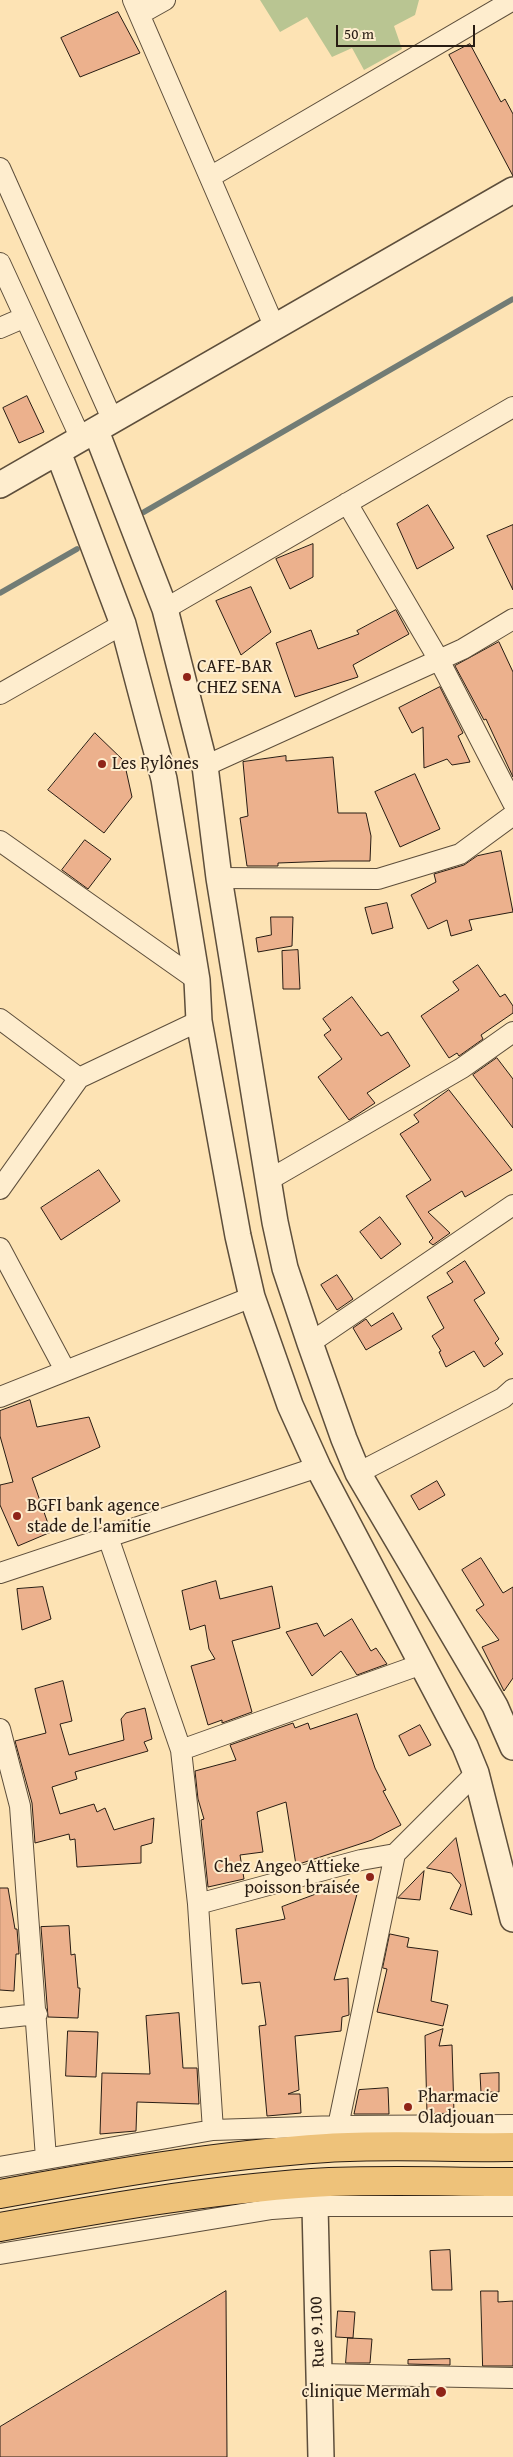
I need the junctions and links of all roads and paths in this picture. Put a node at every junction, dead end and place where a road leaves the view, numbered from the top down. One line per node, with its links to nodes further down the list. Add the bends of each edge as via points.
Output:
1 (165, 0): 3 (street)
2 (513, 0): 5 (street)
3 (136, 7): 5 (street)
4 (0, 168): 12 (street)
5 (210, 177): 10 (street)
6 (513, 190): 10 (street)
7 (0, 262): 8 (street)
8 (24, 318): 9 (street); 12 (street)
9 (0, 328)
10 (275, 328): 12 (street)
11 (513, 407): 15 (street)
12 (97, 430): 13 (street); 16 (street)
13 (58, 452): 14 (street); 18 (street)
14 (0, 485)
15 (347, 503): 16 (street); 19 (street)
16 (165, 609): 21 (street)
17 (513, 619): 19 (street)
18 (123, 624): 20 (street); 26 (street, via 164,779)
19 (439, 660): 21 (street); 22 (street)
20 (0, 694)
21 (205, 766): 25 (street)
22 (513, 803)
23 (513, 815): 25 (street, via 460,854 378,880)
24 (0, 841): 26 (street)
25 (219, 878): 31 (street)
26 (197, 980): 28 (street)
27 (0, 1019): 30 (street)
28 (200, 1021): 30 (street); 35 (street)
29 (513, 1032): 31 (street, via 462,1068)
30 (79, 1078): 32 (street)
31 (267, 1181): 36 (street, via 285,1268)
32 (0, 1189)
33 (513, 1204): 36 (street)
34 (0, 1248): 37 (street)
35 (252, 1297): 37 (street); 40 (street, via 290,1405)
36 (310, 1342): 41 (street)
37 (65, 1370): 38 (street)
38 (0, 1397)
39 (510, 1400): 41 (street)
40 (318, 1466): 42 (street); 44 (street)
41 (358, 1473): 46 (street, via 496,1706)
42 (108, 1537): 43 (street); 47 (street)
43 (0, 1573)
44 (422, 1664): 47 (street); 48 (street)
45 (0, 1729): 52 (street, via 20,1806)
46 (512, 1739)
47 (181, 1750): 50 (street)
48 (476, 1773): 49 (street); 51 (street)
49 (395, 1854): 50 (street, via 361,1860); 55 (street)
50 (198, 1904): 56 (street)
51 (513, 1919)
52 (37, 2014): 53 (street); 58 (street)
53 (0, 2018)
54 (513, 2125): 55 (street)
55 (338, 2126): 56 (street)
56 (213, 2130): 58 (street)
57 (513, 2148): 61 (highway, via 330,2148 257,2153 132,2170)
58 (46, 2158): 59 (street)
59 (0, 2167)
60 (513, 2182): 64 (highway, via 314,2183 242,2189 173,2196)
61 (0, 2194)
62 (315, 2206): 63 (street); 65 (street, via 272,2209); 66 (street, Rue 9.100)
63 (513, 2206)
64 (0, 2227)
65 (0, 2254)
66 (320, 2374): 67 (street); 68 (street, Rue 9.100)
67 (513, 2378)
68 (321, 2457)

